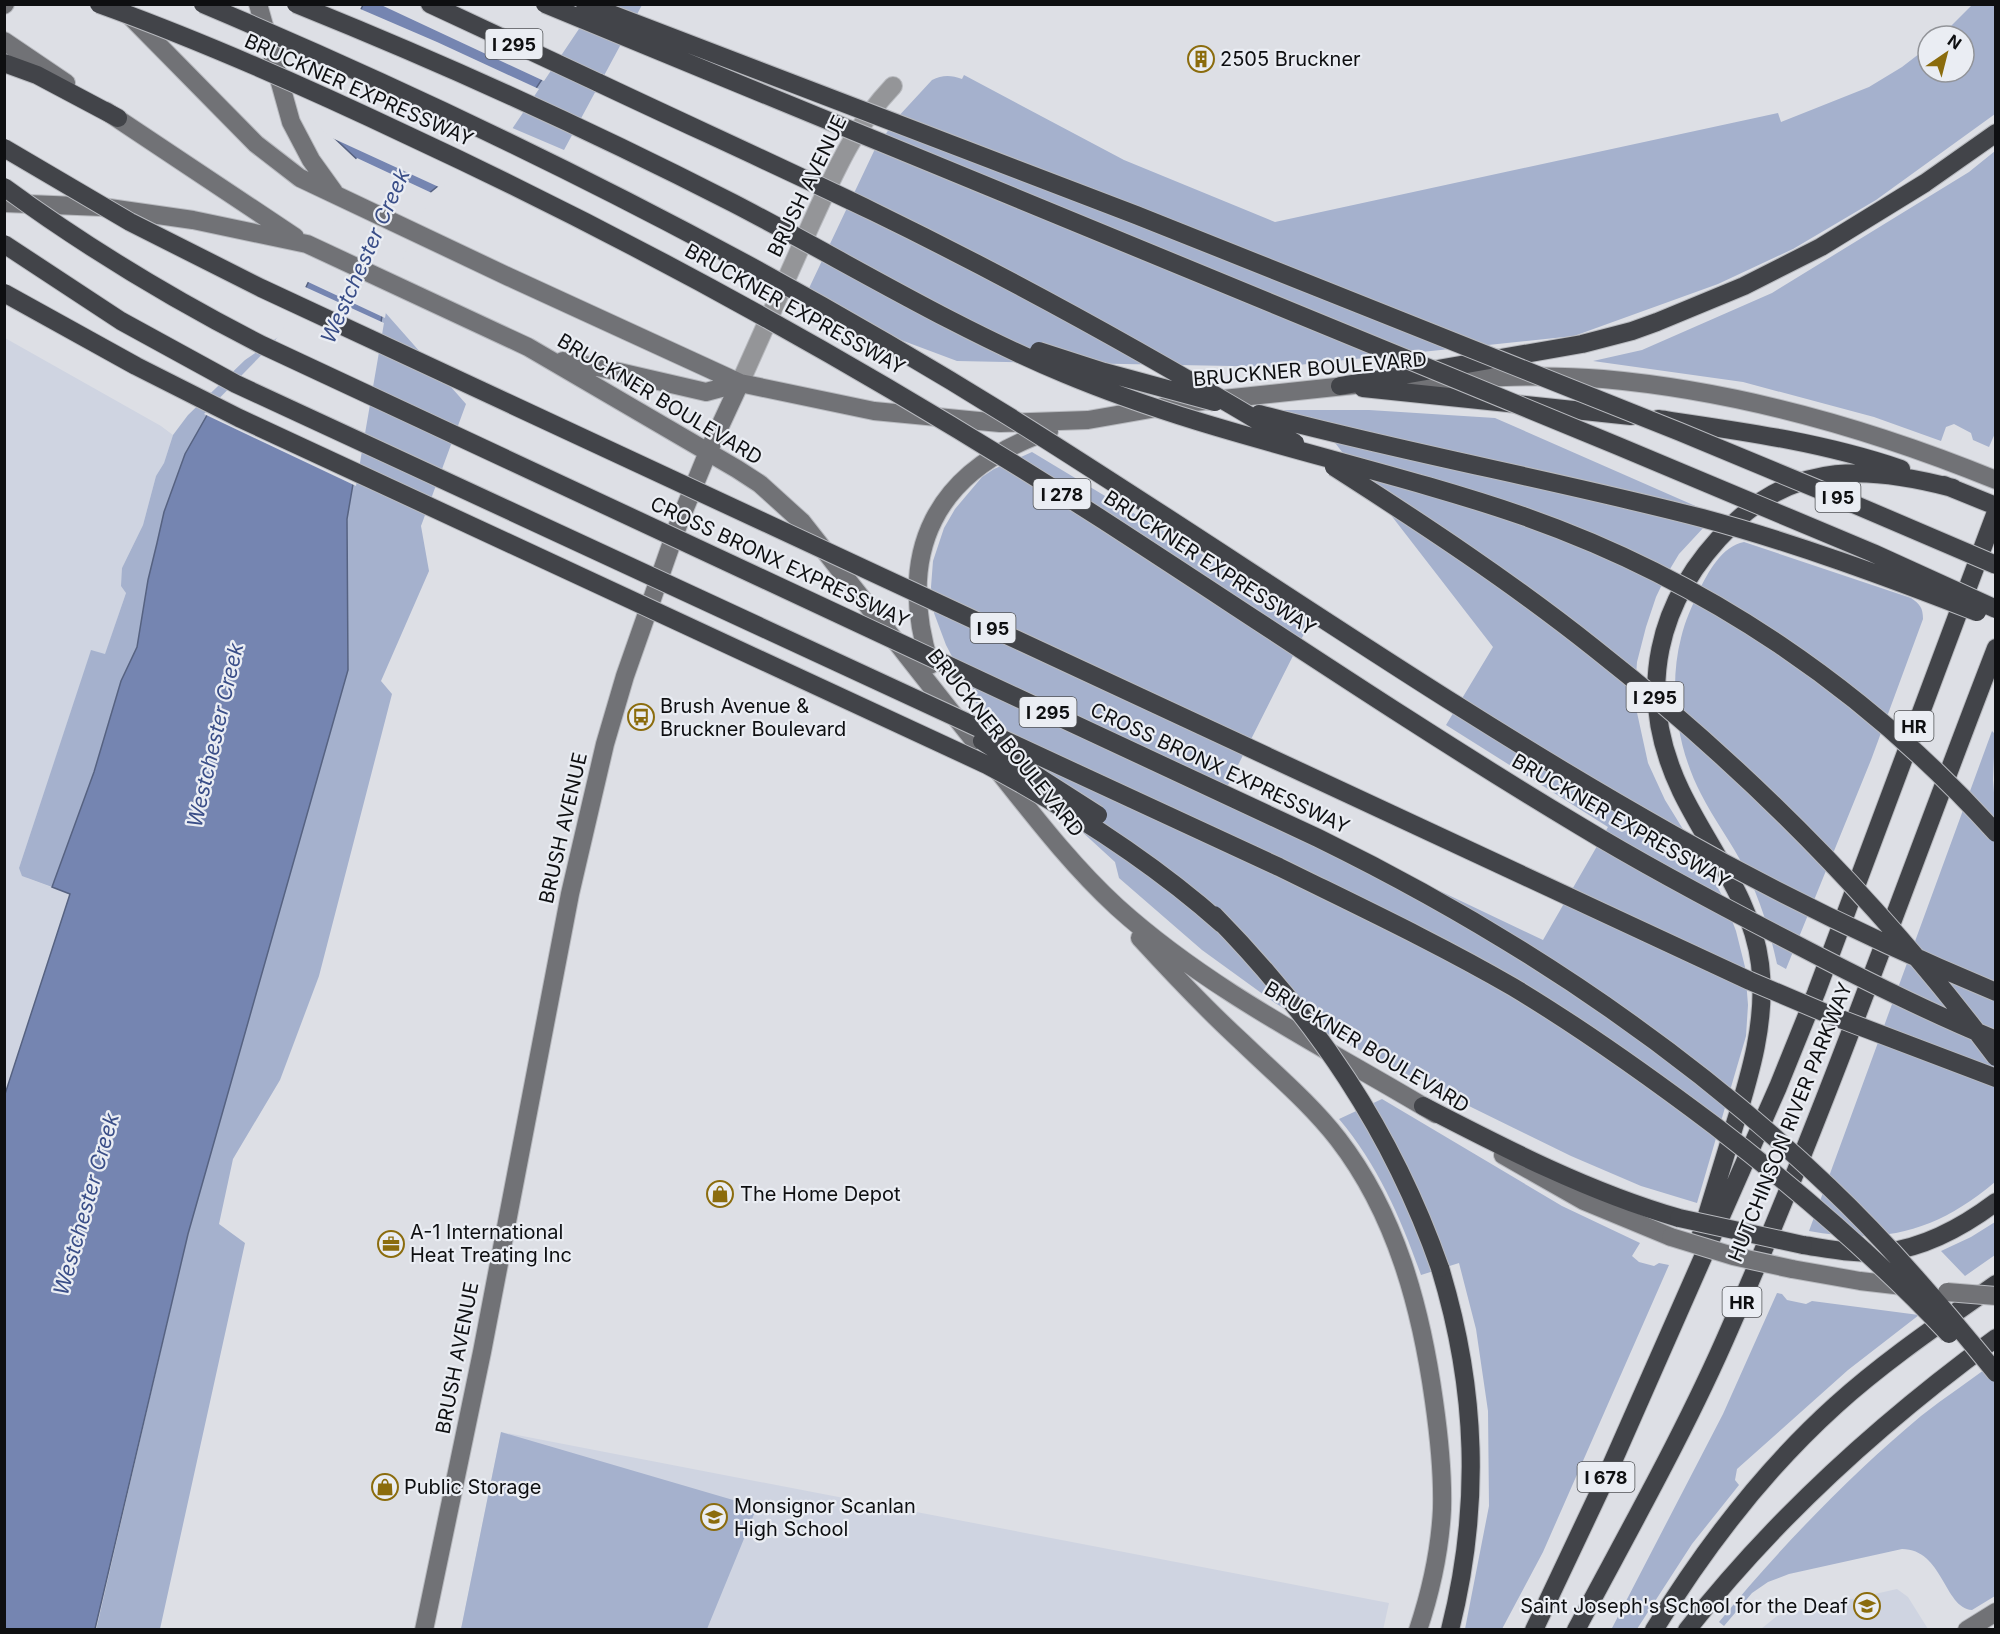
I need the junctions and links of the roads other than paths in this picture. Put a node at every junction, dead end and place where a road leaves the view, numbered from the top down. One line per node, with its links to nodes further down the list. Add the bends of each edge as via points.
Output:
1 (99, 4): 41 (highway, BRUCKNER EXPRESSWAY / I 278, bridge, via 196,41 356,111 526,191 711,287 1006,458 1590,832 1853,974)
2 (203, 4): 40 (highway, BRUCKNER EXPRESSWAY / I 278, bridge, via 472,124 744,262 1002,412 1611,800 1802,904)
3 (258, 4): 16 (main road, BRUCKNER BOULEVARD, via 291,122 311,160)
4 (296, 4): 21 (highway, bridge, via 416,53 627,150)
5 (430, 4): 42 (highway, I 295, bridge, via 999,275 1263,423 1444,538 1592,646 1727,761 1878,914)
6 (545, 4): 32 (highway, bridge, via 1618,446)
7 (585, 4): 31 (highway, I 95, bridge, via 1145,219 1690,436)
8 (125, 11): 16 (main road, BRUCKNER BOULEVARD, via 256,144 300,178)
9 (4, 41): 12 (main road)
10 (4, 63): 12 (highway, via 37,75)
11 (892, 86): 23 (street, BRUSH AVENUE, via 846,149)
12 (118, 118): 19 (main road)
13 (1995, 133): 24 (highway, via 1845,234 1765,276 1657,322 1582,344)
14 (4, 148): 43 (highway, I 95, bridge, via 130,222 272,293 1750,981)
15 (4, 187): 50 (highway, CROSS BRONX EXPRESSWAY / I 295, bridge, via 142,280 262,345 1318,838 1476,921 1661,1046 1798,1158 1869,1227)
16 (337, 196): 23 (main road, BRUCKNER BOULEVARD)
17 (4, 203): 19 (main road, BRUCKNER BOULEVARD, via 102,207 193,220)
18 (4, 244): 35 (highway, bridge, via 122,321 236,384)
19 (307, 244): 22 (main road, BRUCKNER BOULEVARD)
20 (4, 293): 39 (highway, bridge, via 250,423 987,765 1120,843)
21 (924, 305): 33 (highway, bridge, via 1040,352 1142,383 1332,433 1735,528 1873,573); 37 (highway, bridge, via 1024,356 1126,398 1501,509 1584,539 1655,571 1750,624 1844,690 1922,757)
22 (552, 360): 23 (main road, via 706,392); 26 (main road, BRUCKNER BOULEVARD)
23 (741, 383): 25 (main road, BRUCKNER BOULEVARD, via 874,411 1000,423); 26 (main road, BRUSH AVENUE)
24 (1340, 386): 25 (main road, BRUCKNER BOULEVARD, via 1185,403); 27 (main road, BRUCKNER BOULEVARD, via 1526,376 1642,384 1720,396 1813,418 1915,449); 28 (highway, via 1607,413 1763,435 1859,456)
25 (1088, 420): 36 (main road, via 1020,442 970,472 944,504 924,544 917,580 922,636 937,682)
26 (708, 452): 36 (main road, BRUCKNER BOULEVARD, via 760,484 802,522); 53 (main road, BRUSH AVENUE, via 678,525 605,744 570,894)
27 (1995, 480)
28 (1953, 488): 29 (highway); 48 (highway, via 1851,473 1821,475 1778,490 1737,519 1703,555 1680,591 1664,630 1657,705 1666,748 1681,790 1743,904 1757,947 1762,994 1748,1079)
29 (1995, 506)
30 (1995, 512): 48 (highway, HUTCHINSON RIVER PARKWAY / HR, via 1808,1012)
31 (1995, 565)
32 (1995, 609)
33 (1995, 620)
34 (1995, 648): 57 (highway, HUTCHINSON RIVER PARKWAY / HR, via 1846,1044 1743,1299 1675,1448)
35 (879, 682): 39 (highway, bridge, via 1002,753 1114,826 1167,870); 51 (highway, bridge, via 1369,911 1476,966 1557,1014 1659,1084 1798,1192 1890,1275)
36 (962, 726): 38 (main road, BRUCKNER BOULEVARD)
37 (1995, 833)
38 (1083, 874): 44 (main road, BRUCKNER BOULEVARD, via 1144,929 1205,974); 54 (main road, via 1181,982 1323,1121 1355,1163 1383,1215 1420,1322 1440,1453 1440,1529 1435,1569)
39 (1222, 924): 55 (highway, bridge, via 1311,1026 1364,1104 1415,1200 1440,1268 1464,1368 1472,1450 1467,1538)
40 (1995, 992)
41 (1995, 1040)
42 (1995, 1057)
43 (1995, 1078)
44 (1423, 1106): 45 (highway, bridge, via 1588,1186 1632,1203 1679,1218 1803,1245 1868,1253 1901,1249 1948,1232); 47 (main road, BRUCKNER BOULEVARD, bridge, via 1584,1201 1671,1237 1792,1269)
45 (1995, 1202)
46 (1995, 1284): 58 (highway, via 1903,1350 1803,1437 1726,1524)
47 (1995, 1296)
48 (1675, 1322): 56 (highway, I 678)
49 (1995, 1338): 59 (highway, via 1911,1404 1800,1503)
50 (1995, 1373)
51 (1995, 1385)
52 (1995, 1612): 60 (main road)
53 (424, 1629)
54 (1418, 1629)
55 (1450, 1629)
56 (1534, 1629)
57 (1576, 1629)
58 (1654, 1629)
59 (1687, 1629)
60 (1967, 1629)

